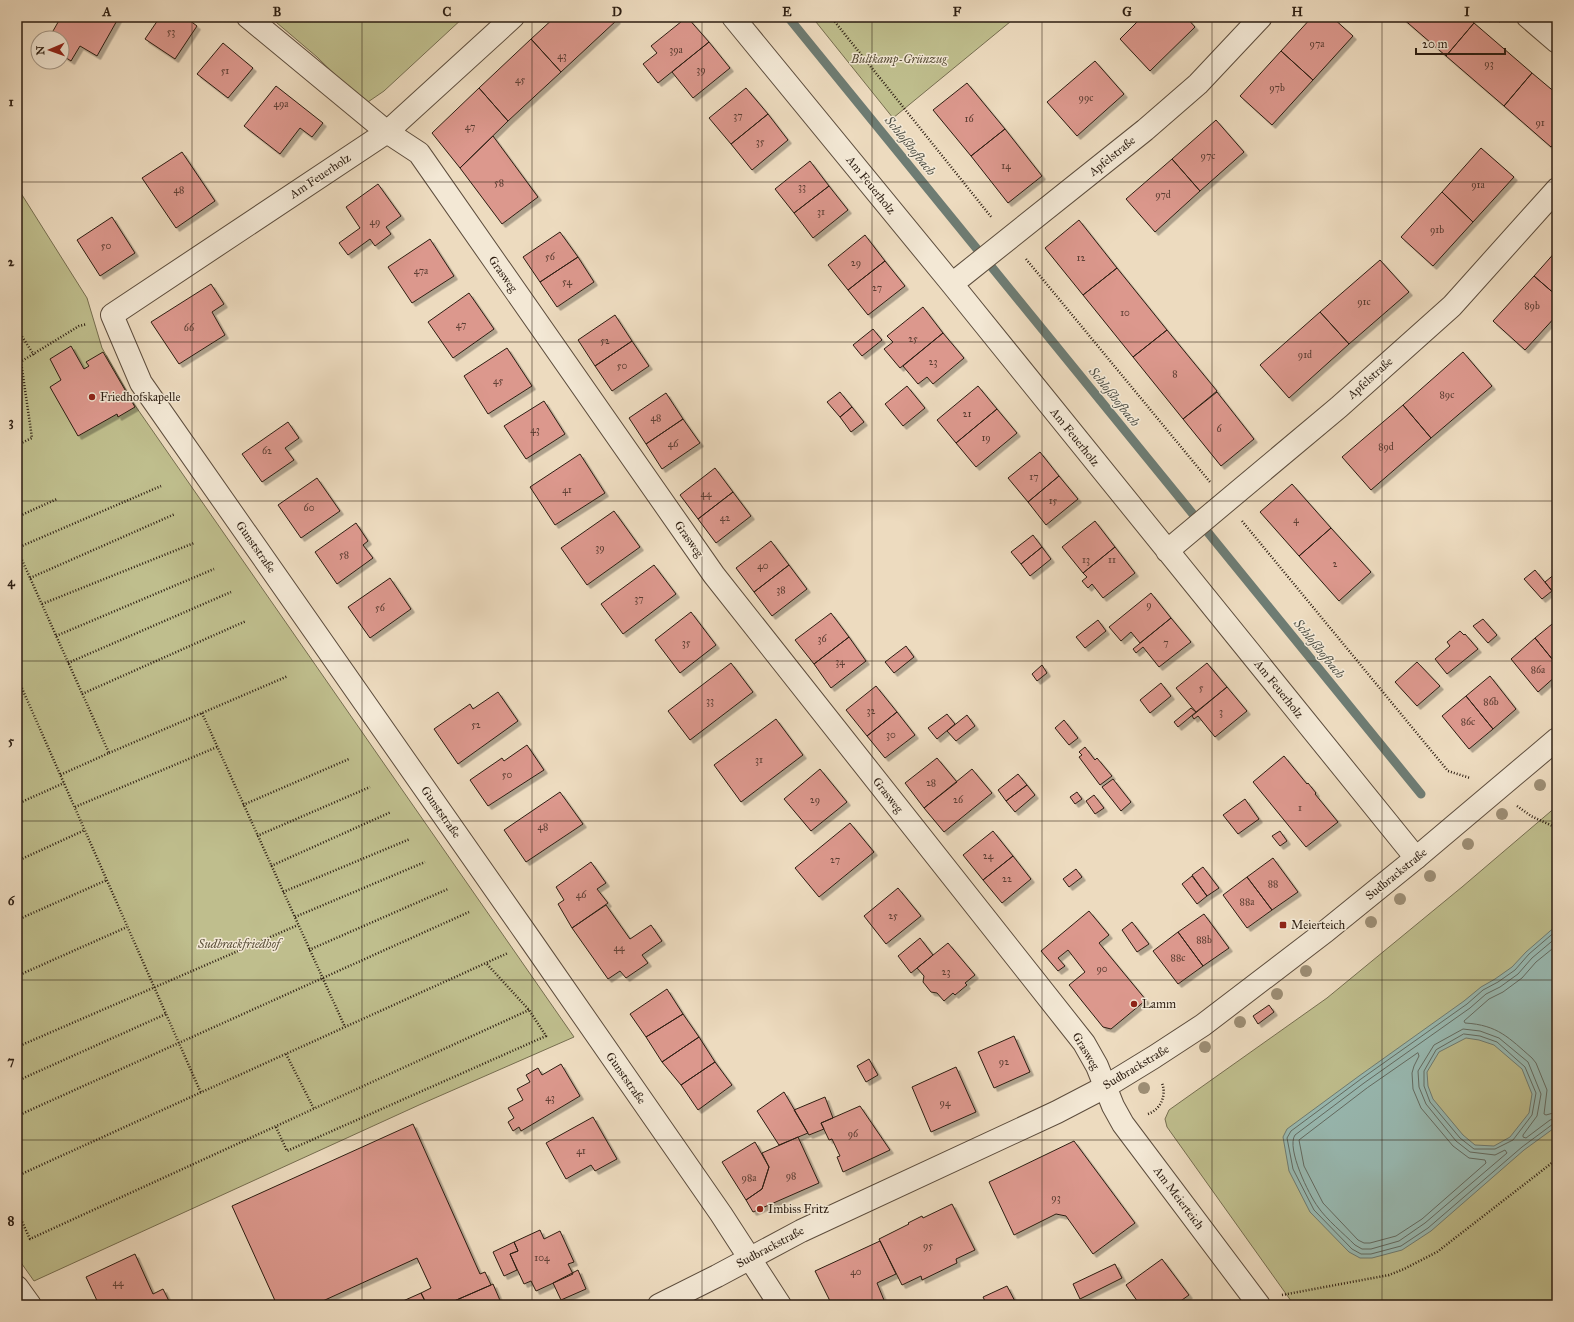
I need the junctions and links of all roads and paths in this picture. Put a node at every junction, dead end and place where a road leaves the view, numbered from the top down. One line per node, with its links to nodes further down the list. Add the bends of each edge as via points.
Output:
1 (248, 17): 7 (street, Grasweg)
2 (513, 17): 7 (street, Am Feuerholz)
3 (733, 17): 9 (street, Am Feuerholz)
4 (1261, 17): 9 (street, Apfelstraße, via 1198,84 1145,130)
5 (1528, 17): 6 (street)
6 (1557, 42)
7 (387, 132): 10 (street, Am Feuerholz); 77 (street, Grasweg, via 419,153 714,575 1084,1042 1097,1066)
8 (1557, 189): 18 (street, Apfelstraße, via 1452,306 1339,407)
9 (952, 284): 23 (street, Am Feuerholz)
10 (112, 315): 12 (path, via 79,326); 63 (street, Gunststraße, via 141,383)
11 (17, 328): 12 (path)
12 (34, 355): 13 (path)
13 (21, 362): 14 (path); 15 (path, via 32,438)
14 (17, 364)
15 (17, 445)
16 (161, 486): 22 (path)
17 (57, 499): 20 (path)
18 (1226, 502): 23 (street, Apfelstraße); 42 (path, via 1448,771)
19 (175, 514): 25 (path)
20 (17, 517)
21 (194, 543): 27 (path)
22 (17, 548): 25 (path)
23 (1167, 551): 51 (street, Am Feuerholz)
24 (214, 569): 29 (path)
25 (30, 578): 27 (path)
26 (231, 592): 30 (path)
27 (42, 604): 29 (path)
28 (246, 621): 33 (path)
29 (56, 636): 30 (path)
30 (68, 663): 33 (path)
31 (288, 676): 34 (path)
32 (17, 677): 39 (path)
33 (82, 694): 37 (path)
34 (202, 713): 36 (path); 37 (path)
35 (1557, 739): 42 (street, Sudbrackstraße)
36 (217, 747): 44 (path); 45 (path)
37 (108, 753): 39 (path)
38 (349, 759): 44 (path)
39 (60, 775): 40 (path)
40 (64, 783): 43 (path); 45 (path)
41 (370, 787): 49 (path)
42 (1500, 787): 47 (path, via 1516,805 1531,816); 51 (street, Sudbrackstraße)
43 (17, 804)
44 (243, 805): 49 (path)
45 (75, 807): 48 (path)
46 (391, 812): 54 (path)
47 (1557, 828)
48 (85, 830): 52 (path); 55 (path)
49 (257, 836): 54 (path)
50 (410, 838): 57 (path)
51 (1416, 858): 75 (street, Sudbrackstraße, via 1234,1002)
52 (17, 861)
53 (425, 862): 59 (path)
54 (271, 866): 57 (path)
55 (106, 880): 60 (path); 62 (path)
56 (448, 889): 64 (path)
57 (283, 892): 59 (path)
58 (469, 912): 67 (path)
59 (295, 918): 61 (path)
60 (17, 920)
61 (298, 925): 64 (path); 68 (path)
62 (128, 927): 66 (path); 68 (path)
63 (532, 942): 65 (path); 86 (street, Gunststraße)
64 (309, 950): 67 (path)
65 (486, 963): 69 (path); 71 (path)
66 (17, 976)
67 (322, 977): 71 (path); 72 (path)
68 (154, 987): 70 (path); 73 (path)
69 (529, 1010): 79 (path); 82 (path, via 546,1036 287,1151)
70 (166, 1014): 72 (path); 76 (path)
71 (345, 1027): 74 (path)
72 (179, 1042): 78 (path); 80 (path)
73 (17, 1047)
74 (286, 1054): 78 (path); 79 (path)
75 (1154, 1058): 77 (street, Sudbrackstraße); 81 (path, via 1164,1088 1162,1103 1155,1112)
76 (17, 1081)
77 (1104, 1087): 81 (street, Am Meierteich); 86 (street, Sudbrackstraße, via 1057,1112 801,1231)
78 (201, 1093): 84 (path)
79 (314, 1109): 82 (path)
80 (17, 1116)
81 (1123, 1124): 92 (street, Am Meierteich)
82 (276, 1127): 85 (path, via 30,1239)
83 (1557, 1159): 88 (path, via 1437,1252 1404,1269 1389,1275)
84 (17, 1176)
85 (17, 1211)
86 (749, 1258): 90 (street, Sudbrackstraße); 91 (street, Gunststraße)
87 (17, 1287): 89 (street)
88 (1279, 1296)
89 (30, 1305)
90 (658, 1305)
91 (780, 1305)
92 (1260, 1305)

